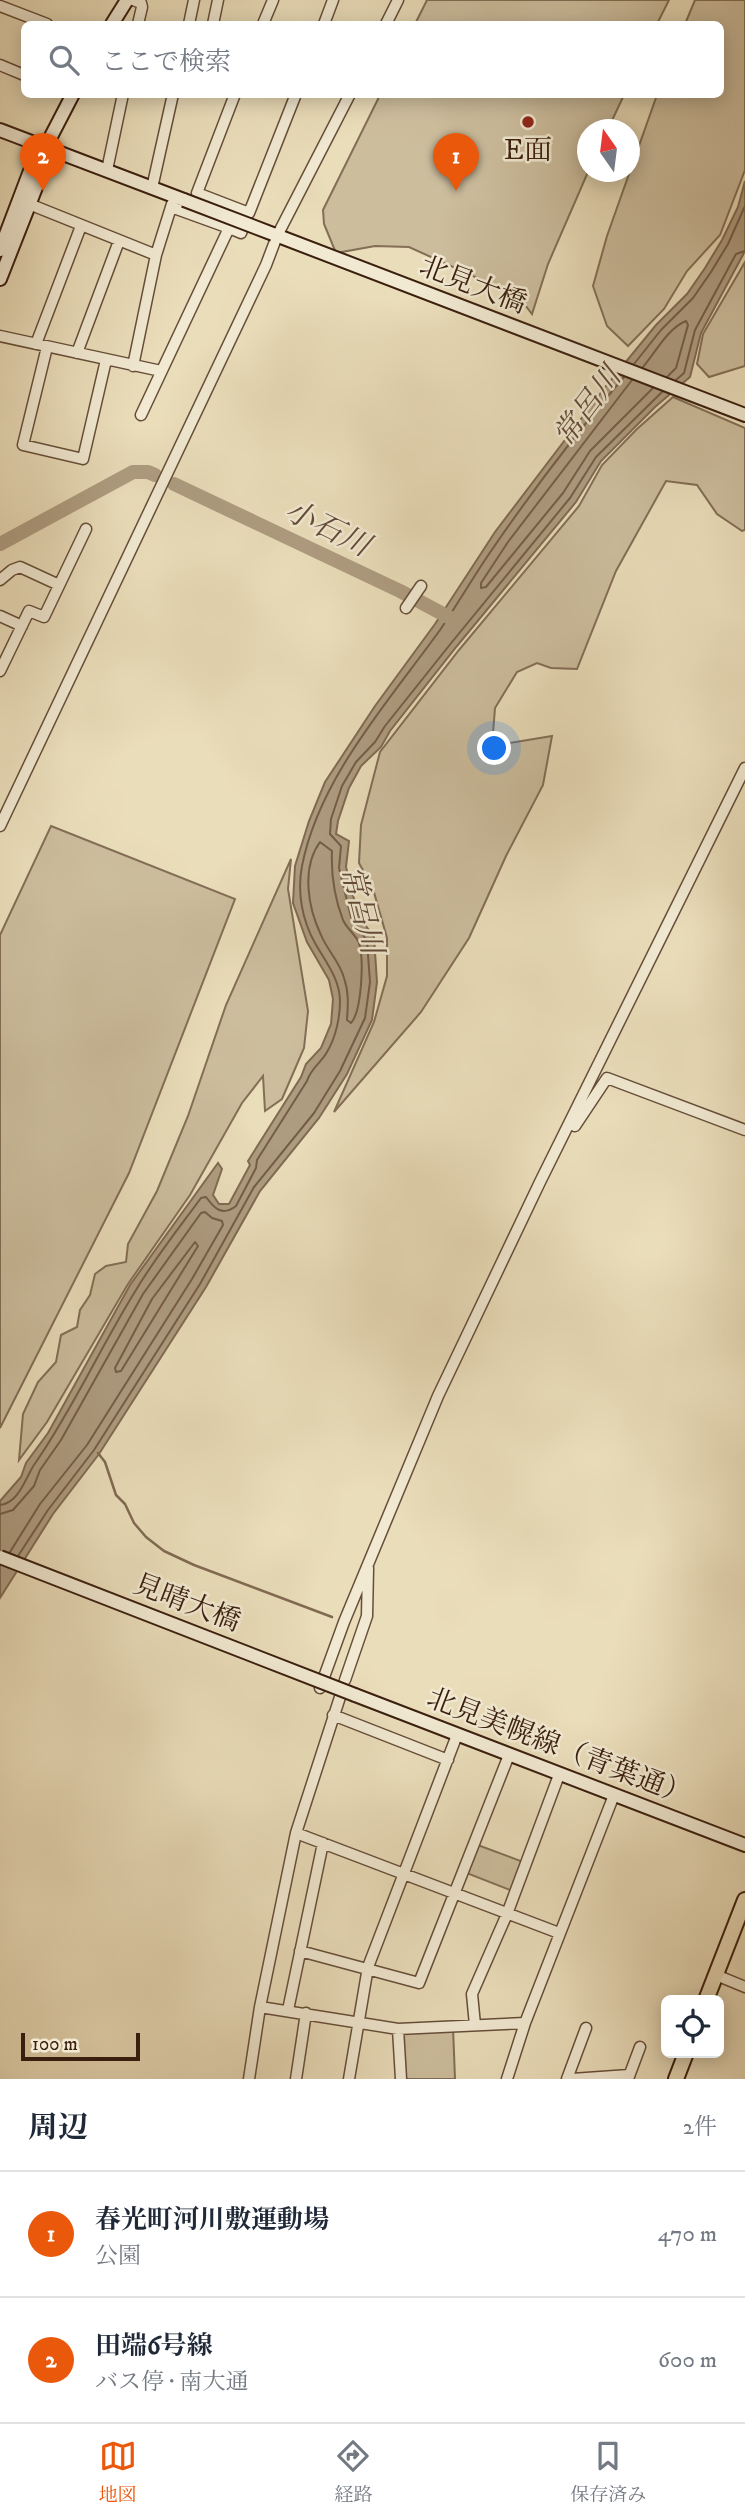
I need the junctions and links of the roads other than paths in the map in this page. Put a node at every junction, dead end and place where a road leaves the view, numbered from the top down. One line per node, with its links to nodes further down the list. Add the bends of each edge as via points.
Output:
1 (127, 0): 10 (street)
2 (133, 0): 11 (street, via 141,3)
3 (194, 0): 12 (street)
4 (218, 0): 13 (street)
5 (273, 0): 14 (street)
6 (333, 0): 15 (street)
7 (398, 0): 16 (street)
8 (0, 6): 9 (street)
9 (39, 21)
10 (114, 21)
11 (139, 21)
12 (190, 21)
13 (214, 21)
14 (264, 21)
15 (325, 21)
16 (388, 21)
17 (0, 65): 18 (street)
18 (21, 74)
19 (71, 98): 26 (street)
20 (122, 98): 27 (street)
21 (172, 98): 28 (street)
22 (233, 98): 31 (street, via 197,193)
23 (294, 98): 31 (street)
24 (348, 98): 34 (street)
25 (0, 130): 26 (street, 北見大橋)
26 (45, 148): 27 (street, 北見大橋); 30 (street, via 44,167); 36 (street, via 33,163)
27 (107, 170): 28 (street, 北見大橋)
28 (152, 188): 29 (street, 北見大橋)
29 (176, 201): 33 (street); 34 (street, 北見大橋, bridge); 37 (street)
30 (29, 204): 32 (street); 36 (street)
31 (249, 213): 33 (street, via 241,233)
32 (81, 226): 35 (street); 40 (street)
33 (229, 228): 44 (street)
34 (276, 236): 46 (street, 北見大橋); 56 (street)
35 (119, 241): 37 (street); 41 (street)
36 (3, 253): 38 (street)
37 (156, 255): 43 (street)
38 (0, 279)
39 (0, 336): 40 (street)
40 (41, 345): 41 (street); 42 (street, via 23,445 83,459)
41 (77, 353): 42 (street)
42 (106, 360): 43 (street)
43 (133, 366): 44 (street)
44 (161, 371): 45 (street)
45 (141, 415)
46 (745, 415)
47 (86, 529): 49 (street)
48 (0, 580): 49 (street, via 20,567)
49 (59, 585): 53 (street, via 44,617 29,611)
50 (421, 586): 51 (street)
51 (406, 608)
52 (0, 616): 53 (street)
53 (22, 626): 54 (street)
54 (0, 671)
55 (745, 768): 58 (street)
56 (0, 826)
57 (745, 1130): 58 (street, via 607,1078)
58 (566, 1132): 60 (street, via 438,1396)
59 (0, 1557): 63 (street, 見晴大橋, bridge)
60 (368, 1565): 61 (street, via 367,1616); 62 (street)
61 (345, 1680)
62 (320, 1688)
63 (355, 1695): 66 (street, 北見美幌線（青葉通）)
64 (340, 1697): 65 (street)
65 (333, 1715): 68 (street); 71 (street)
66 (457, 1735): 67 (street, 北見美幌線（青葉通）); 68 (street)
67 (509, 1755): 69 (street, 北見美幌線（青葉通）); 75 (street)
68 (448, 1760): 74 (street)
69 (559, 1774): 70 (street, 北見美幌線（青葉通）); 77 (street)
70 (614, 1795): 73 (street, 北見美幌線（青葉通）); 78 (street)
71 (296, 1833): 72 (street); 84 (street)
72 (323, 1843): 74 (street); 79 (street)
73 (745, 1845)
74 (404, 1874): 75 (street); 80 (street)
75 (456, 1893): 77 (street); 80 (street, via 419,1983)
76 (745, 1900): 81 (main road)
77 (507, 1914): 78 (street); 89 (street, via 472,1994)
78 (559, 1933): 88 (street)
79 (300, 1951): 80 (street); 85 (street)
80 (368, 1968): 87 (street)
81 (716, 1975): 82 (street); 83 (main road)
82 (745, 1987)
83 (708, 1995)
84 (260, 2007): 85 (street); 95 (street)
85 (288, 2010): 86 (street)
86 (306, 2013): 87 (street); 96 (street)
87 (358, 2022): 91 (street); 97 (street)
88 (525, 2023): 89 (street); 99 (street)
89 (475, 2025): 91 (street)
90 (586, 2028): 100 (street)
91 (398, 2029): 98 (street)
92 (640, 2047): 94 (street)
93 (684, 2058): 101 (main road)
94 (628, 2077): 100 (street)
95 (249, 2079)
96 (296, 2079)
97 (349, 2079)
98 (401, 2079)
99 (507, 2079)
100 (569, 2079)
101 (676, 2079)

